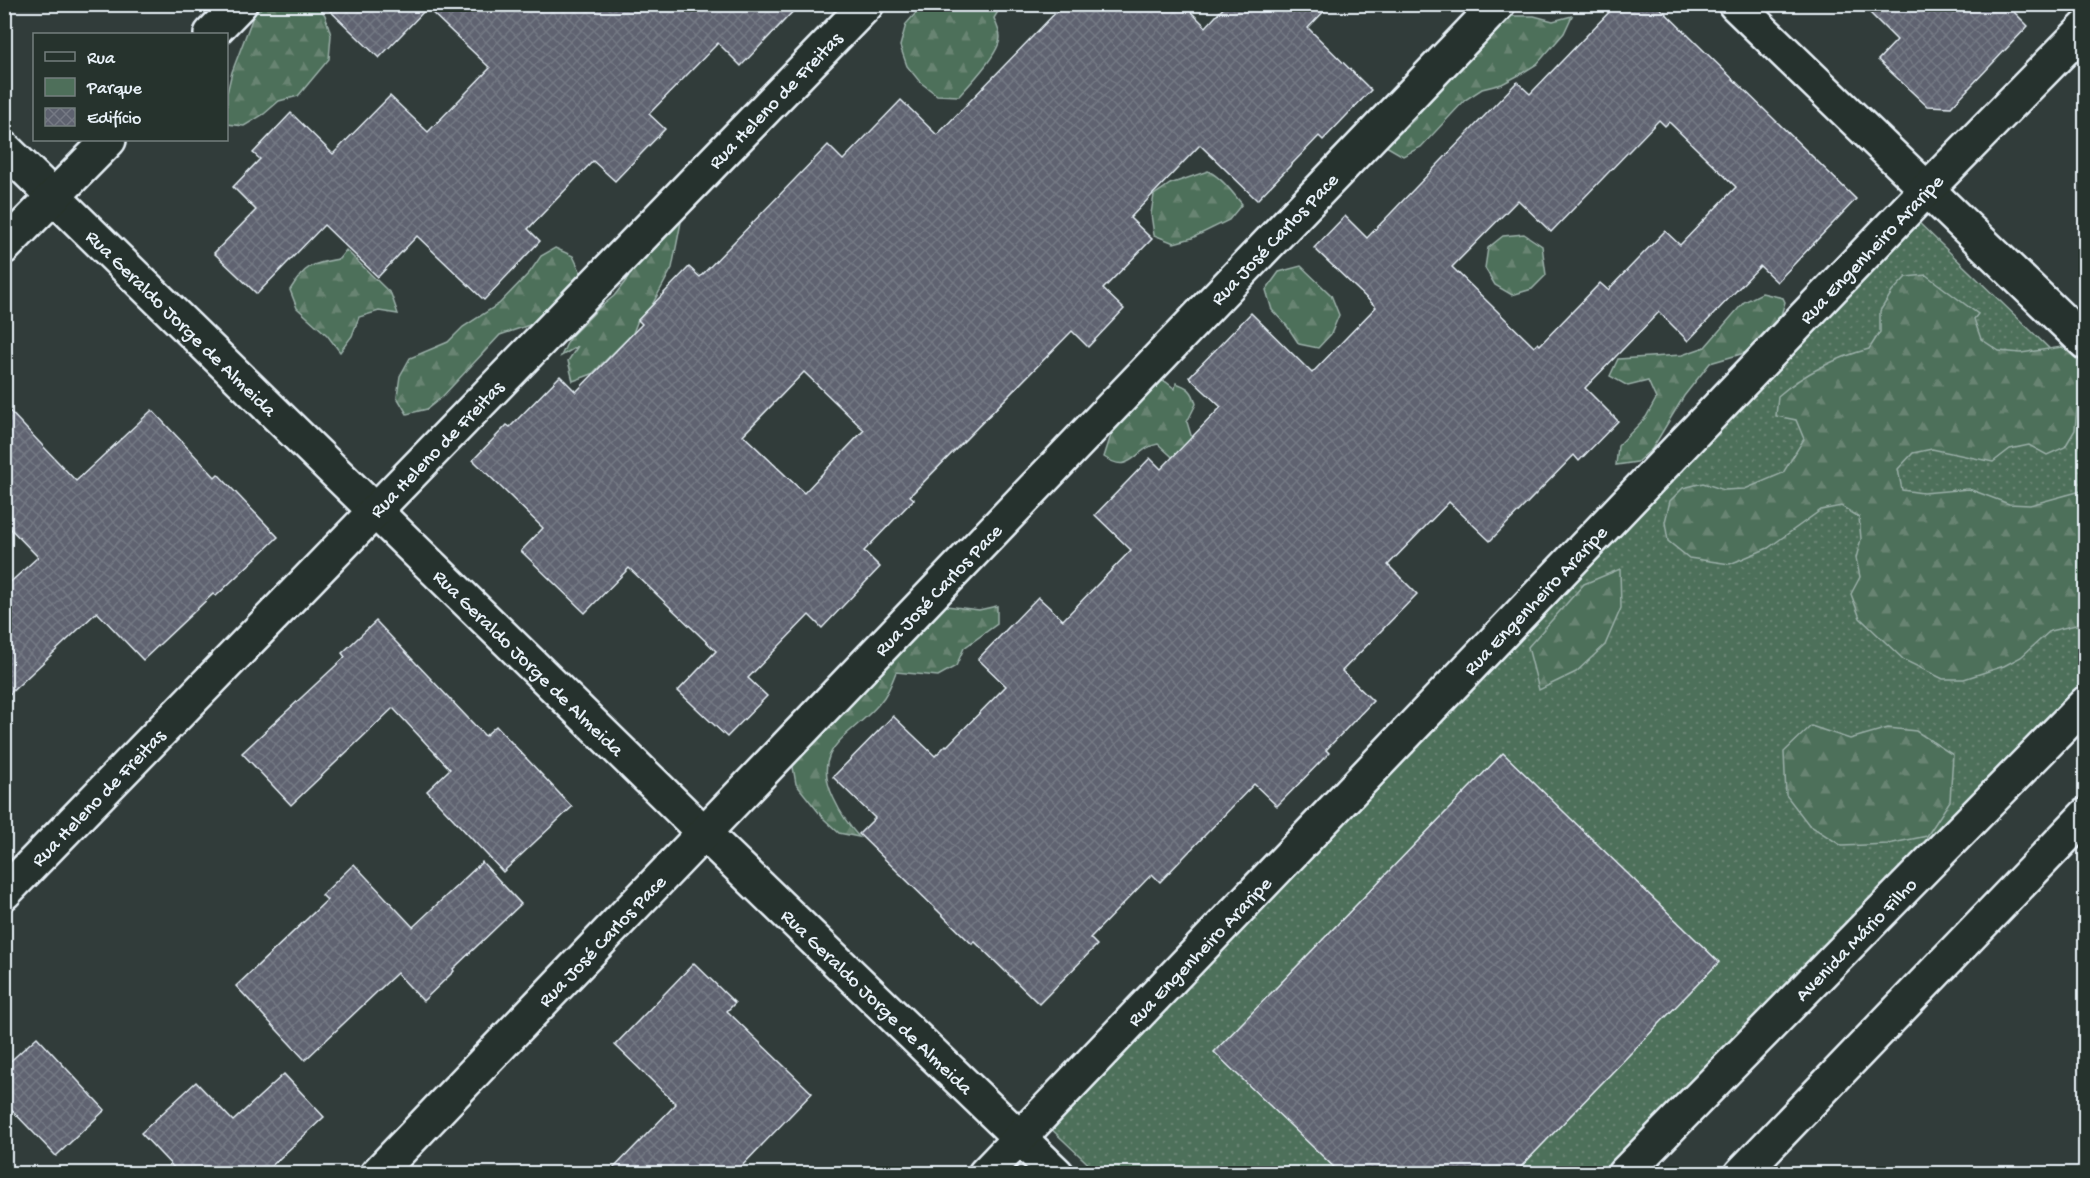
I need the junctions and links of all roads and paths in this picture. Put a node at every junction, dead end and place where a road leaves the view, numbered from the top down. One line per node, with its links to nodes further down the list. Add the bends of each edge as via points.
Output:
1 (240, 4): 6 (street)
2 (867, 4): 13 (street, Rua Heleno de Freitas)
3 (1498, 4): 16 (street, Rua José Carlos Pace)
4 (1735, 4): 9 (street)
5 (2085, 27): 9 (street, Rua Engenheiro Araripe)
6 (211, 33)
7 (108, 141): 10 (street)
8 (4, 148): 10 (street, Rua Geraldo Jorge de Almeida)
9 (1926, 190): 12 (street); 18 (street, Rua Engenheiro Araripe)
10 (54, 196): 11 (street); 13 (street, Rua Geraldo Jorge de Almeida)
11 (4, 247)
12 (2085, 344)
13 (376, 510): 16 (street, Rua Geraldo Jorge de Almeida); 17 (street, Rua Heleno de Freitas)
14 (2085, 703): 22 (street, Avenida Mário Filho)
15 (2085, 815): 23 (street)
16 (704, 833): 18 (street, Rua Geraldo Jorge de Almeida); 19 (street, Rua José Carlos Pace)
17 (4, 893)
18 (1019, 1137): 20 (street, Rua Engenheiro Araripe); 21 (street, Rua Geraldo Jorge de Almeida)
19 (377, 1173)
20 (985, 1173)
21 (1057, 1173)
22 (1624, 1173)
23 (1741, 1173)

